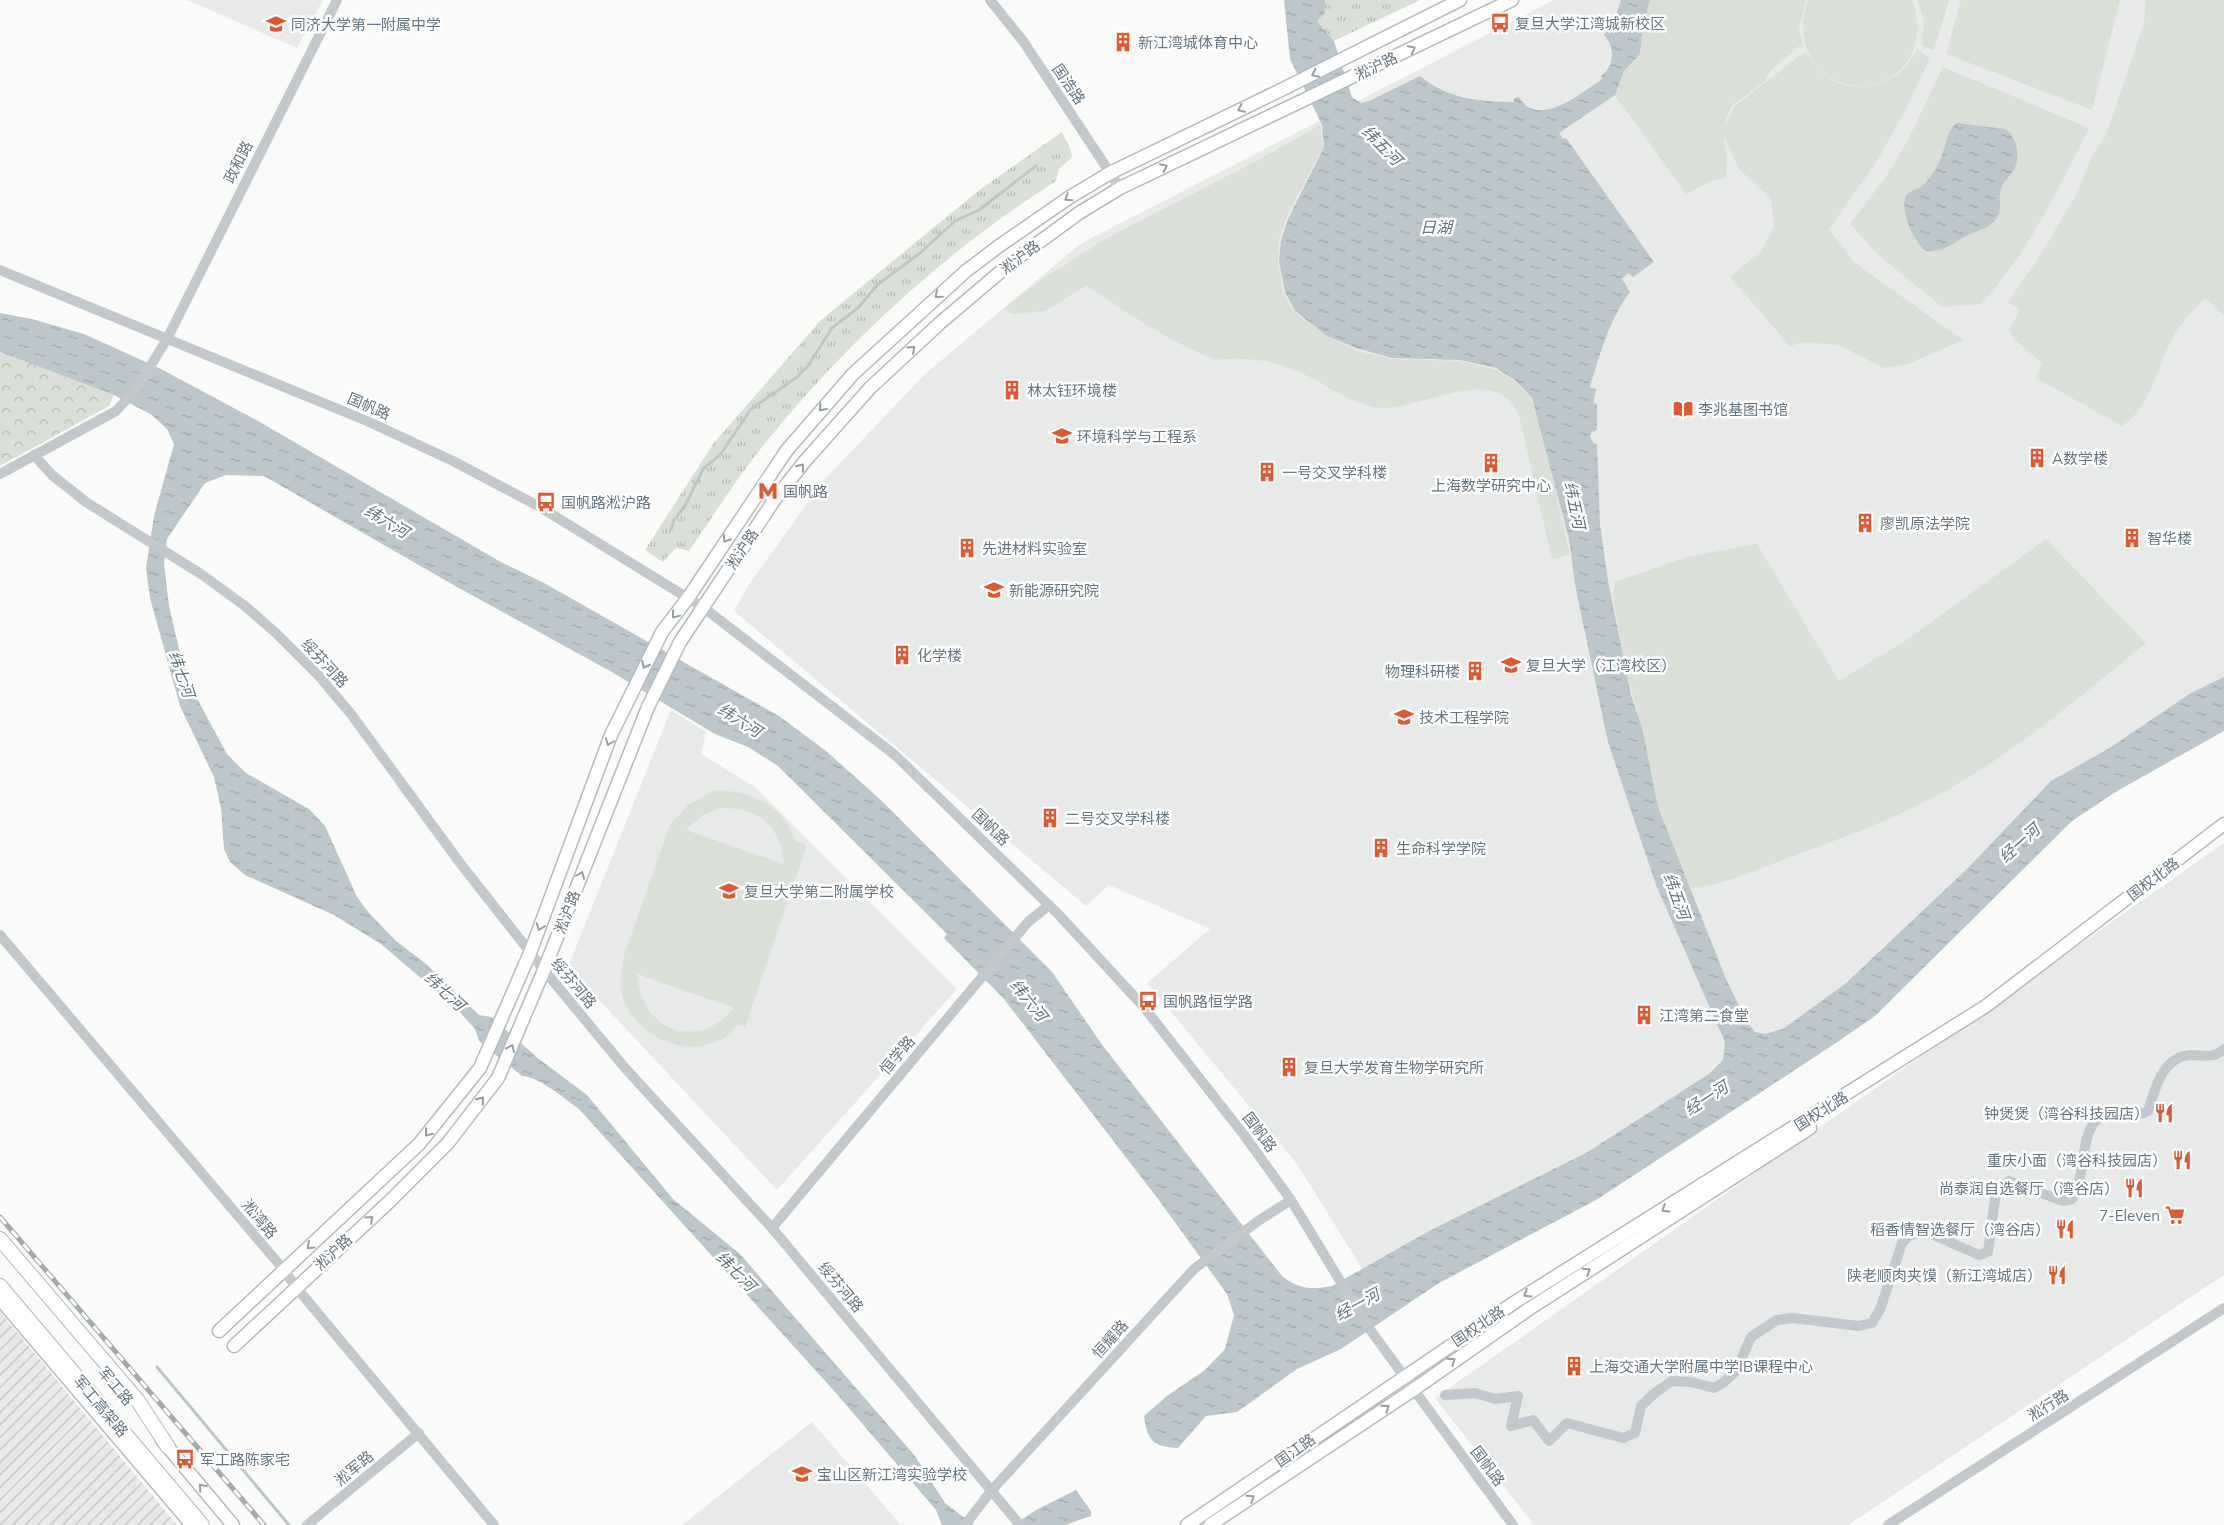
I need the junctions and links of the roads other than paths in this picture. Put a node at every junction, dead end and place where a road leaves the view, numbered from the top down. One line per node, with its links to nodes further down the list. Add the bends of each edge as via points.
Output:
1 (337, 0): 8 (street, 政和路)
2 (990, 0): 5 (street, 国浩路, via 1023,41)
3 (1460, 0): 5 (main road, 淞沪路, one-way to 5)
4 (1512, 0): 6 (main road, 淞沪路, one-way to 4)
5 (1110, 173): 6 (street, 国浩路); 11 (main road, 淞沪路, one-way to 11, via 998,246 853,374 787,450)
6 (1120, 188): 12 (main road, 淞沪路, one-way to 6, via 775,499 870,388 1012,262)
7 (0, 270): 8 (street, 国帆路)
8 (167, 339): 9 (street, 政和路, via 138,388 116,410); 11 (street, 国帆路, via 367,421 454,461 540,507)
9 (34, 455): 10 (street, 政和路); 17 (street, 绥芬河路, via 52,475 86,502 174,557 244,606 277,634 351,714)
10 (0, 474)
11 (688, 598): 12 (street, 国帆路); 17 (main road, 淞沪路, one-way to 17, via 662,632 611,735)
12 (704, 608): 15 (street, 国帆路, via 895,755); 18 (main road, 淞沪路, one-way to 12, via 648,707 680,642)
13 (2224, 824): 31 (main road, 国权北路, one-way to 31, via 1986,1006 1515,1302)
14 (2224, 835): 32 (main road, 国权北路, one-way to 14, via 1538,1303 1992,1010)
15 (1049, 905): 20 (street, 国帆路, via 1143,1006); 21 (street, 恒学路, via 1020,931)
16 (0, 935): 24 (street, 淞湾路)
17 (530, 953): 18 (street, 绥芬河路); 24 (main road, 淞沪路, one-way to 24, via 480,1068 419,1144)
18 (544, 970): 21 (street, 绥芬河路, via 625,1068); 26 (main road, 淞沪路, one-way to 18, via 448,1143 498,1078)
19 (2224, 1049): 33 (street, via 2208,1057 2188,1055 2169,1064 2160,1077 2148,1111 2143,1115 2116,1111 2100,1115 2086,1143 2077,1192 2072,1199 2063,1201 2009,1181 2000,1188 1996,1199 1988,1252 1979,1255 1927,1232 1910,1236 1902,1243 1881,1307 1872,1323 1859,1326 1793,1318 1777,1320 1751,1337 1736,1371 1723,1383 1714,1388 1672,1381 1656,1392 1641,1406 1635,1433 1623,1438 1567,1424 1549,1441 1533,1420 1511,1426 1518,1396 1495,1399 1475,1393)
20 (1291, 1200): 31 (street, 国帆路, via 1368,1327); 36 (street, 恒耀路, via 1194,1269)
21 (772, 1228): 36 (street, 绥芬河路)
22 (0, 1238): 35 (highway, via 138,1401)
23 (0, 1247): 35 (main road, 军工路)
24 (284, 1270): 26 (street, 淞湾路); 29 (main road, 淞沪路)
25 (0, 1286): 39 (highway, 军工高架路)
26 (296, 1287): 30 (main road, 淞沪路); 34 (street, 淞湾路)
27 (0, 1298): 38 (main road)
28 (2224, 1308): 47 (street, 淞行路)
29 (219, 1331)
30 (234, 1346)
31 (1404, 1377): 32 (street, 国帆路); 44 (main road, 国江路)
32 (1413, 1390): 45 (main road, 国江路, one-way to 32); 46 (street, 国帆路)
33 (1446, 1395)
34 (419, 1433): 41 (street, 淞军路); 42 (street, 淞湾路)
35 (168, 1447): 40 (main road, 军工路, one-way to 35)
36 (991, 1491): 37 (street, 恒耀路); 43 (street, 绥芬河路)
37 (968, 1522)
38 (192, 1525)
39 (202, 1525)
40 (233, 1525)
41 (307, 1525)
42 (494, 1525)
43 (1020, 1525)
44 (1186, 1525)
45 (1210, 1525)
46 (1513, 1525)
47 (1888, 1525)

